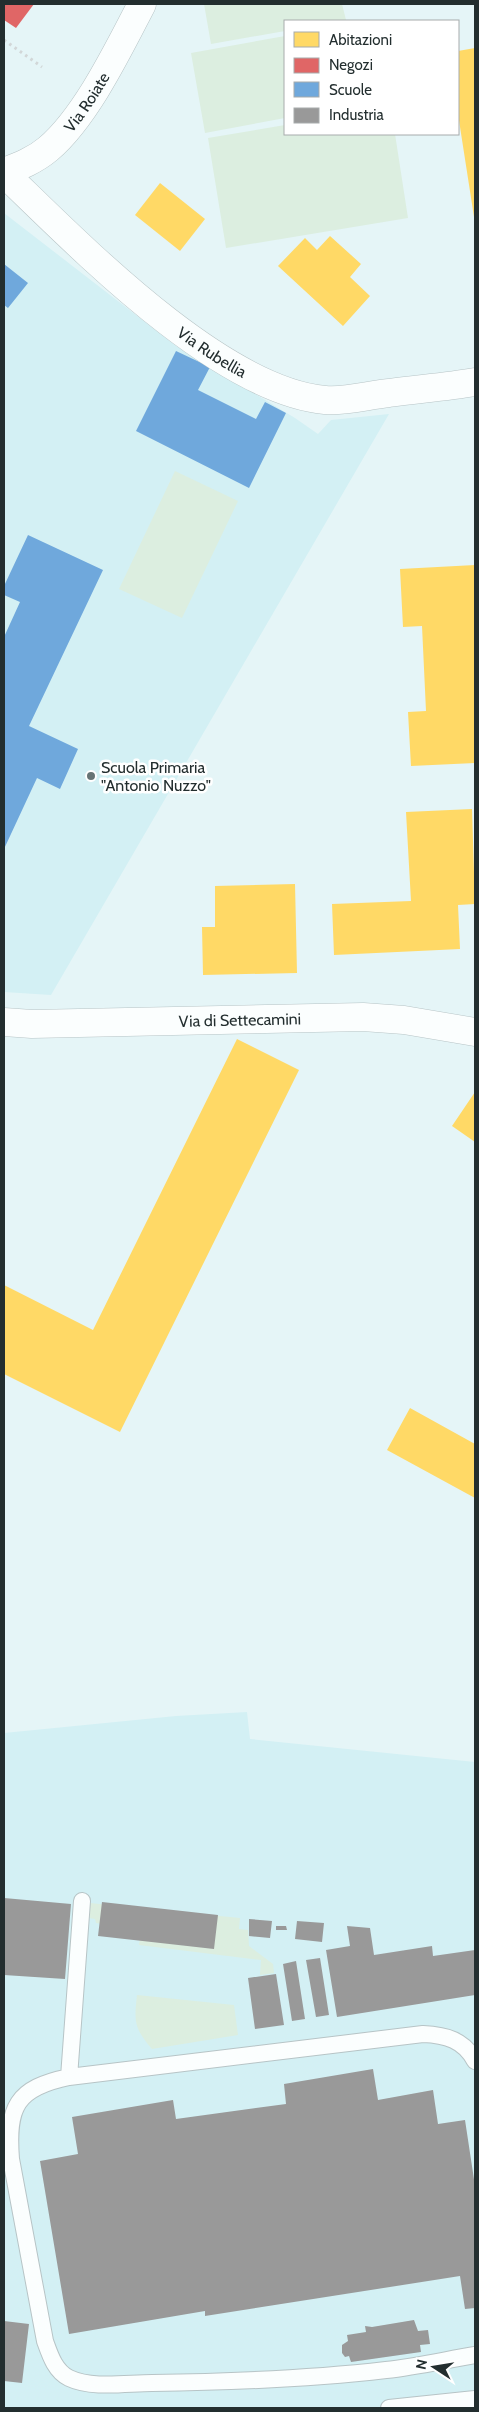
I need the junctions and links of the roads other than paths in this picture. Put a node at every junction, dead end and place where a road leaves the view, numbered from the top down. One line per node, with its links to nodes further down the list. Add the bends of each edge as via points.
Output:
1 (142, 4): 2 (street, Via Roiate, via 105,72 65,131 36,158)
2 (4, 172): 3 (street, Via Rubellia, via 101,266 178,329 226,361 285,391 340,400)
3 (475, 382)
4 (4, 1022): 5 (street, Via di Settecamini, via 362,1017 413,1021)
5 (475, 1032)
6 (82, 1901): 8 (lane)
7 (475, 2061): 8 (lane, via 460,2043 443,2036 423,2034)
8 (68, 2076): 9 (lane, via 37,2085 24,2095 15,2107 9,2141 46,2341 50,2357 68,2377 94,2383 208,2383 388,2370)
9 (475, 2355)
10 (475, 2399): 11 (lane)
11 (389, 2408)

